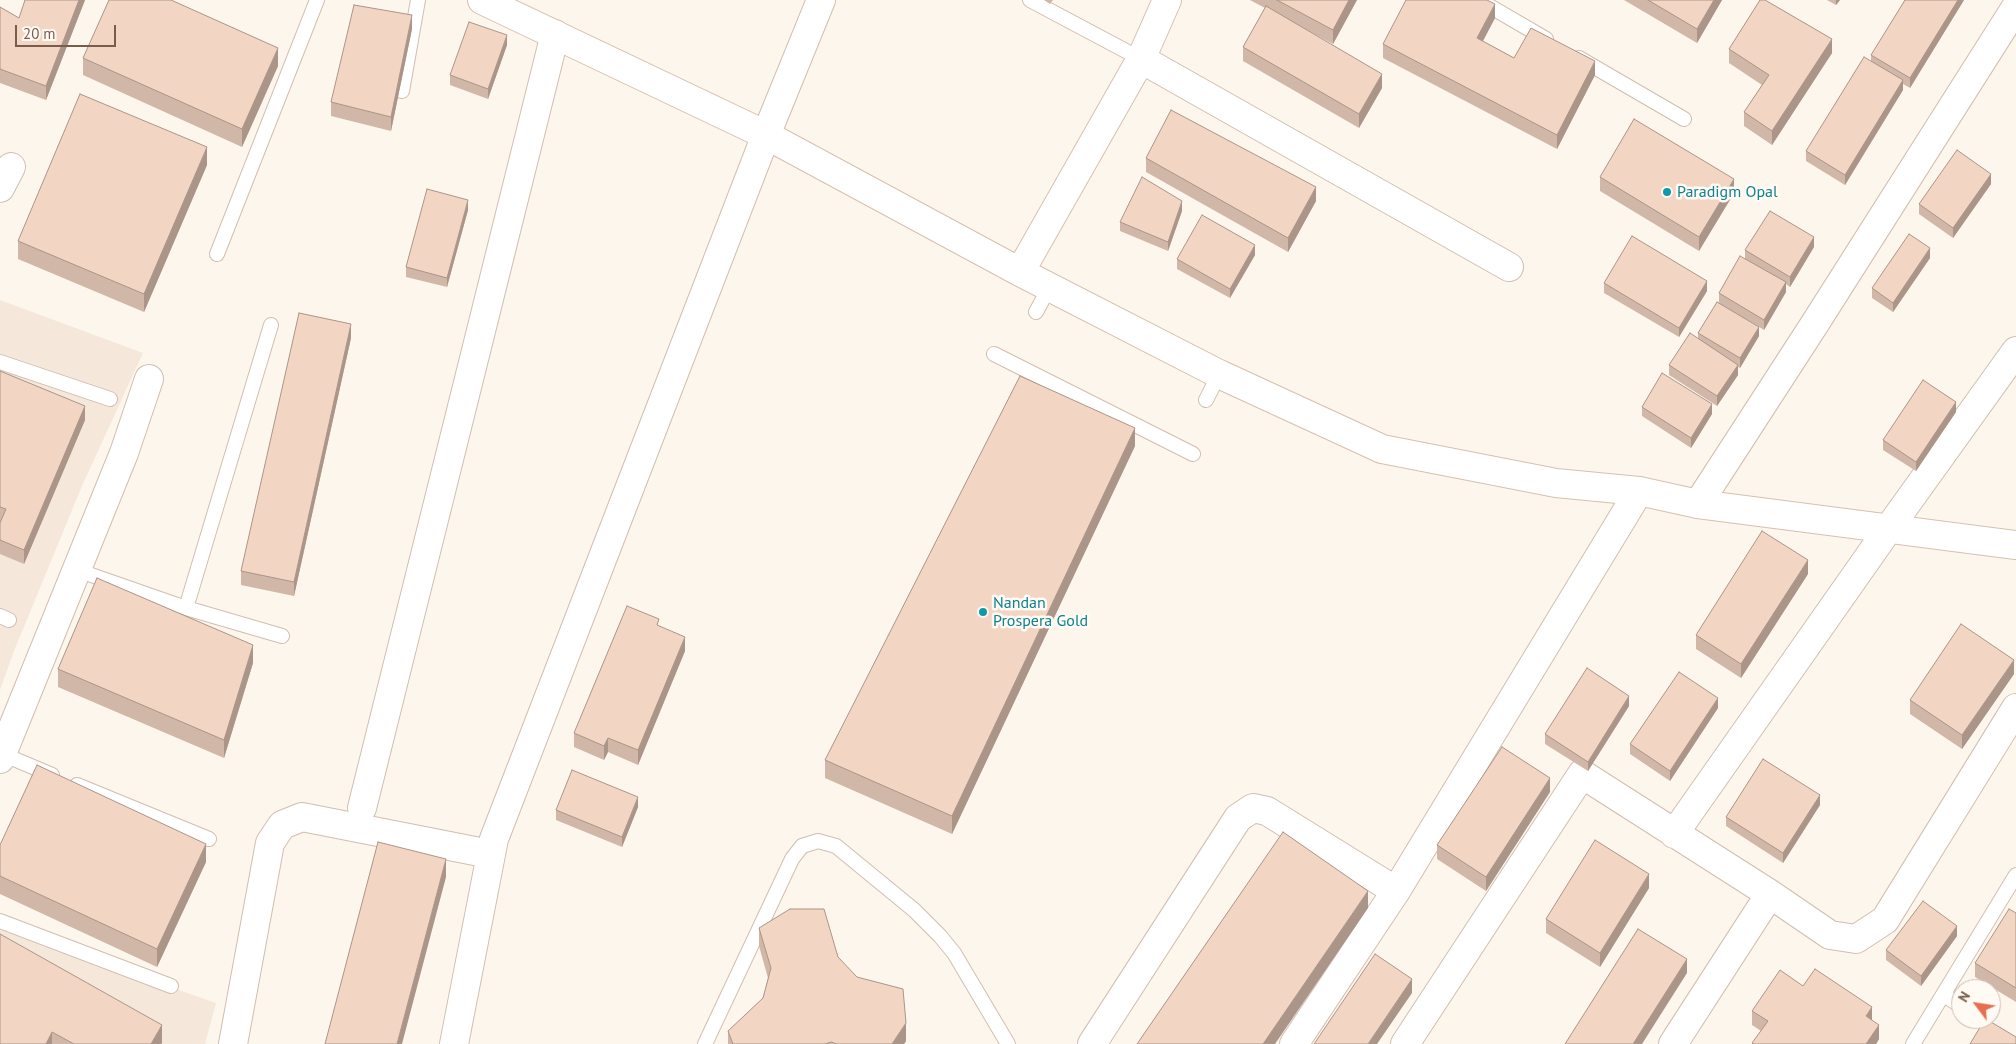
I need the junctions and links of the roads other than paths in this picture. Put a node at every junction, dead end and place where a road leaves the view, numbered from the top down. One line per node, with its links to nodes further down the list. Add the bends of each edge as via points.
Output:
1 (317, 0): 14 (lane)
2 (418, 0): 11 (lane)
3 (482, 0): 9 (street)
4 (821, 0): 13 (street)
5 (1030, 0): 10 (lane)
6 (1167, 0): 10 (street)
7 (1479, 0): 12 (lane)
8 (2016, 7): 29 (street)
9 (555, 34): 13 (street); 37 (street)
10 (1141, 59): 15 (street); 16 (street)
11 (402, 91)
12 (1684, 119)
13 (766, 135): 16 (street); 40 (street)
14 (217, 254)
15 (1508, 267)
16 (1020, 272): 17 (street)
17 (1050, 286): 18 (lane); 23 (street)
18 (1036, 312)
19 (271, 325): 33 (lane)
20 (2016, 351): 30 (street)
21 (994, 354): 27 (lane)
22 (0, 362): 25 (lane)
23 (1219, 374): 26 (lane); 28 (street, via 1382,449 1556,483)
24 (149, 379): 32 (street, via 124,453)
25 (110, 399)
26 (1206, 400)
27 (1193, 454)
28 (1639, 491): 29 (street); 42 (street)
29 (1698, 504): 30 (street)
30 (1889, 528): 31 (street); 38 (street)
31 (2016, 545)
32 (77, 570): 33 (lane); 36 (street)
33 (186, 608): 34 (lane)
34 (282, 636)
35 (2016, 708): 43 (street, via 1884,920 1856,940 1830,935)
36 (1, 757): 39 (lane)
37 (362, 808)
38 (1674, 834): 43 (street); 56 (street, via 1582,774)
39 (209, 839)
40 (490, 854): 50 (street, via 302,817 282,825 270,843); 51 (street)
41 (2016, 875): 44 (lane)
42 (1396, 891): 54 (street, via 1267,811 1253,808 1238,818); 55 (street)
43 (1770, 894): 57 (street)
44 (1996, 906): 45 (lane); 48 (lane)
45 (2009, 914)
46 (0, 920): 47 (lane)
47 (171, 986)
48 (1944, 995): 49 (lane); 58 (lane)
49 (1951, 1000)
50 (233, 1044)
51 (454, 1044)
52 (706, 1044): 53 (lane, via 792,859 802,846 818,841 836,846 914,910 940,936)
53 (1008, 1044)
54 (1092, 1044)
55 (1294, 1044)
56 (1405, 1044)
57 (1673, 1044)
58 (1913, 1044)

